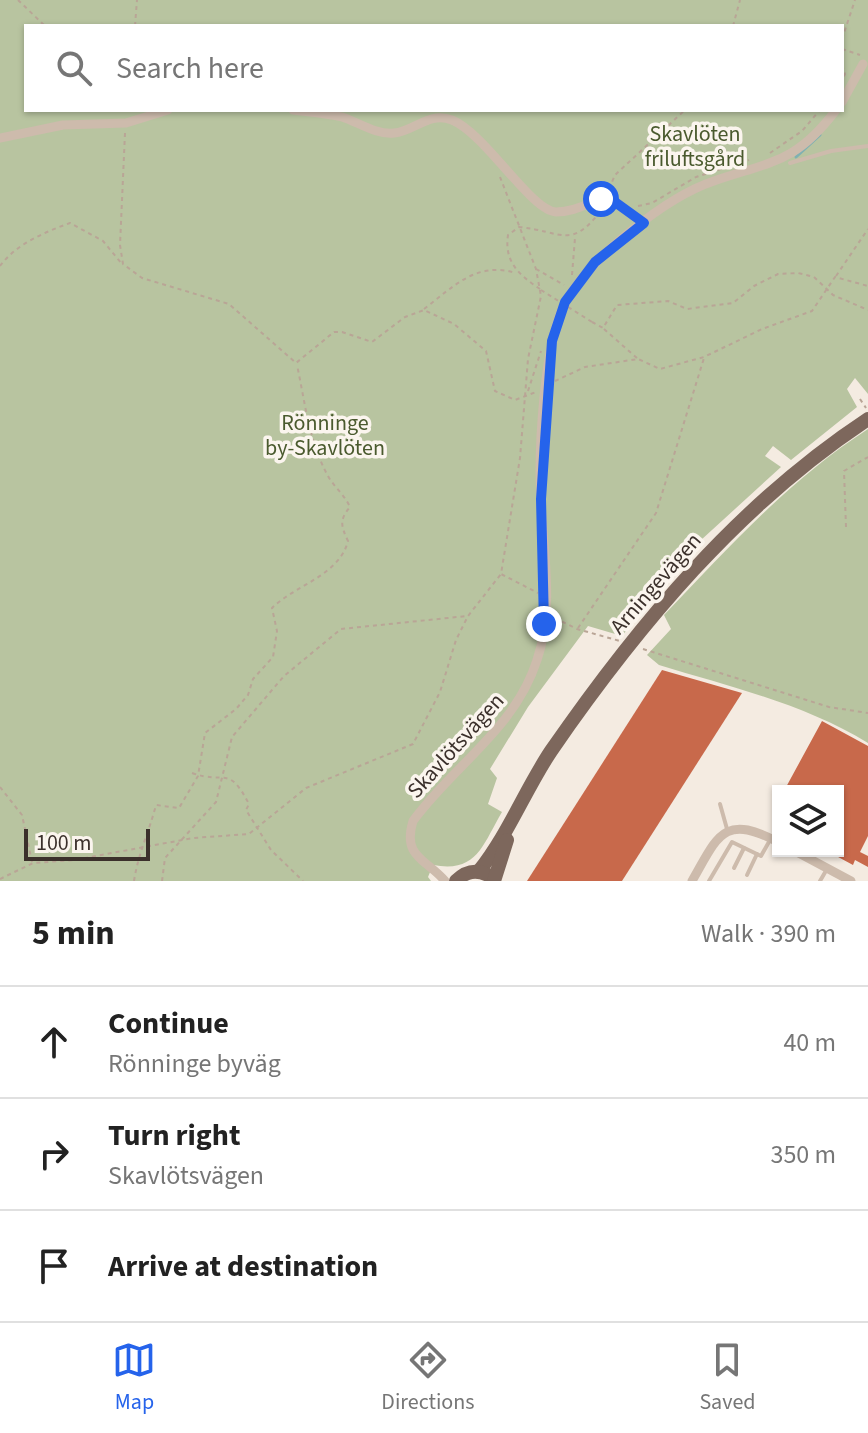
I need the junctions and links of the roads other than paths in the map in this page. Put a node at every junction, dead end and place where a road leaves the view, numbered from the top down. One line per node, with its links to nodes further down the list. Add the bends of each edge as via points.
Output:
1 (866, 61): 2 (street)
2 (844, 99)
3 (162, 112): 6 (street, via 126,123 63,125)
4 (306, 112): 9 (street, via 395,133 432,118 451,119 474,134 551,212 608,197)
5 (834, 112): 9 (street, Skavlötsvägen, via 785,160 690,191)
6 (0, 138)
7 (868, 146): 8 (lane)
8 (790, 163)
9 (644, 223): 23 (street, Skavlötsvägen, via 595,262 565,302 552,341 541,499 545,607 539,657 507,720 413,821 412,850)
10 (868, 419): 12 (main road, Arningevägen, via 806,464 707,554 613,667 550,753)
11 (720, 804): 13 (lane)
12 (515, 813): 21 (main road, Arningevägen); 24 (main road, Arningevägen)
13 (727, 829): 14 (street, via 752,829); 25 (street)
14 (772, 839)
15 (772, 842): 17 (lane, via 761,856)
16 (744, 848): 17 (lane); 19 (lane); 26 (lane, via 732,842)
17 (757, 854): 22 (lane)
18 (806, 857): 20 (street)
19 (734, 868)
20 (827, 868): 27 (lane); 28 (street)
21 (467, 875): 23 (street, Skavlötsvägen); 24 (main road)
22 (747, 875)
23 (441, 877)
24 (494, 881)
25 (692, 881)
26 (709, 881)
27 (820, 881)
28 (851, 881)

